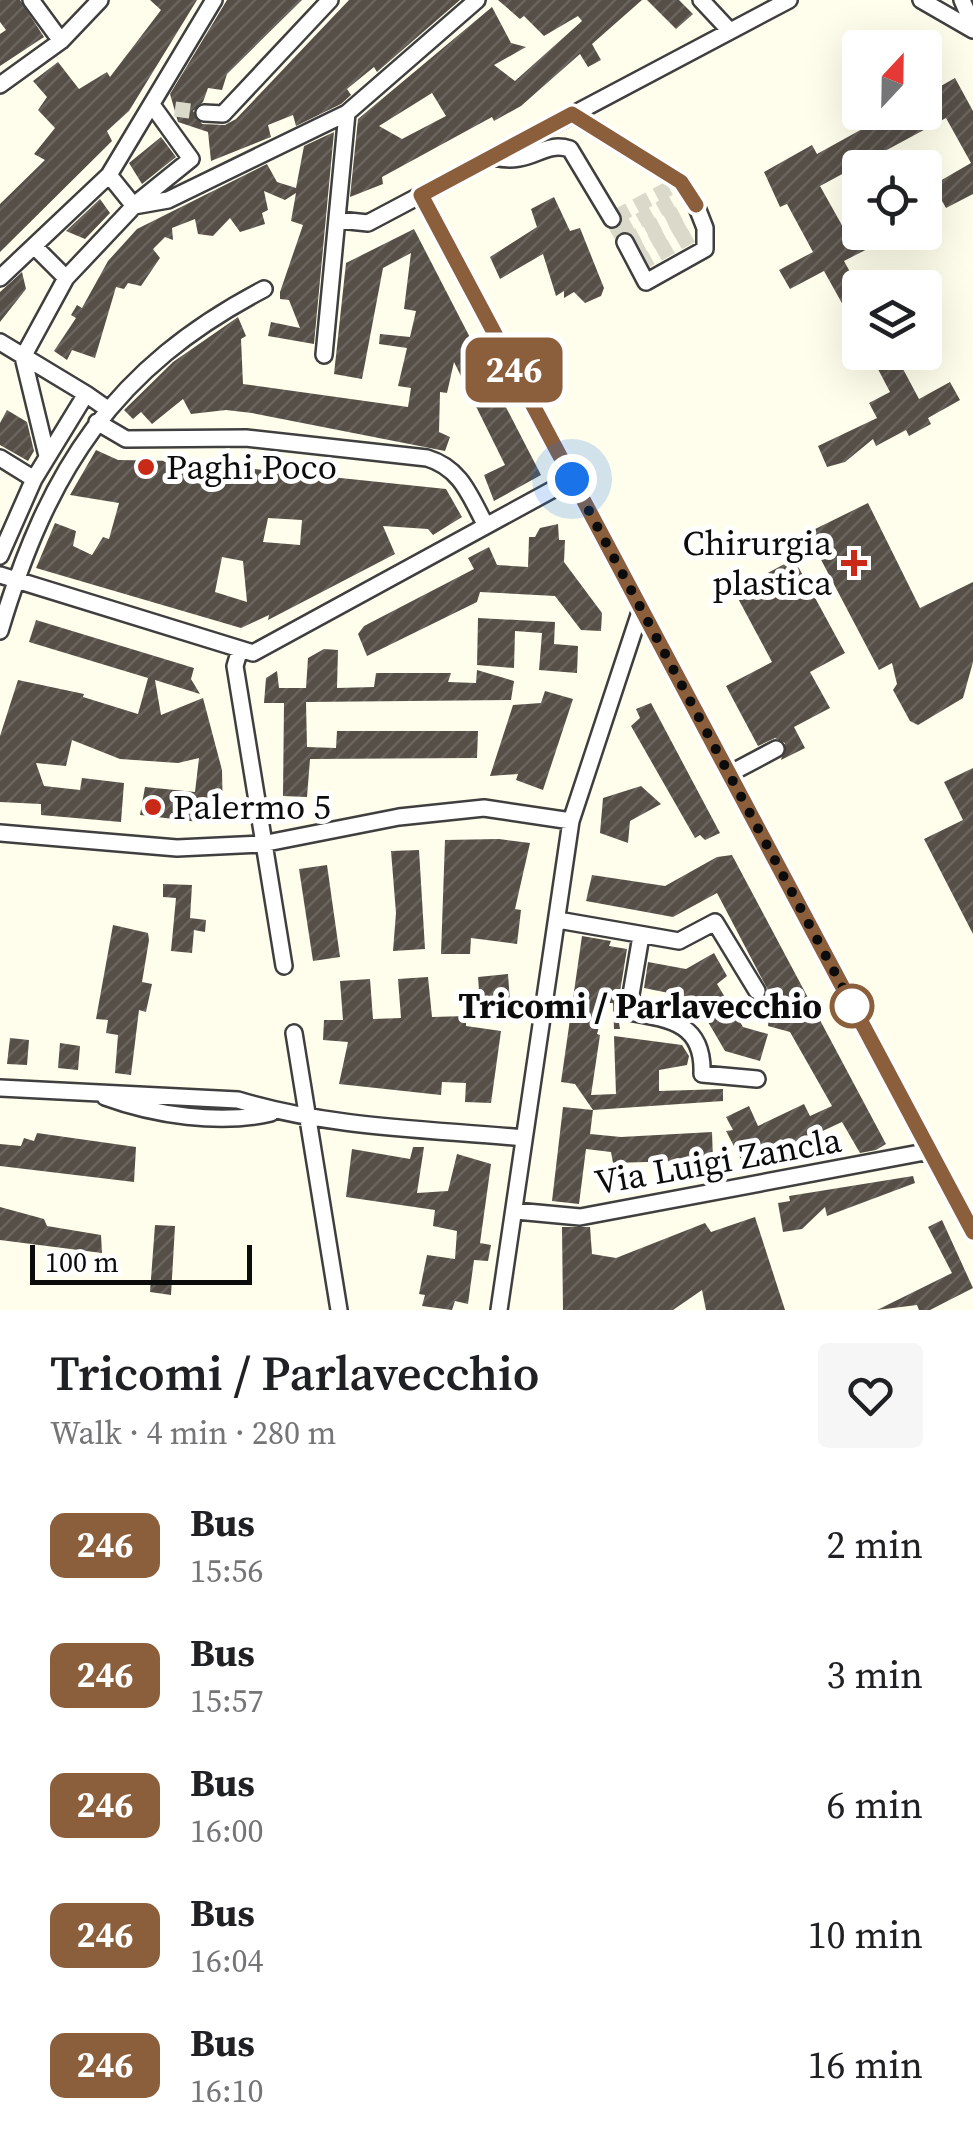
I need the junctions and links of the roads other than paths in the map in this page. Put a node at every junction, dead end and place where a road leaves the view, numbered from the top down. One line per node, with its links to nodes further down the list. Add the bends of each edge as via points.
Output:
1 (30, 0): 12 (street)
2 (100, 0): 12 (street)
3 (214, 0): 14 (street)
4 (330, 0): 17 (street, via 223,114)
5 (477, 0): 16 (street)
6 (701, 0): 11 (street)
7 (789, 0): 11 (street)
8 (962, 0): 10 (street)
9 (931, 2): 10 (street)
10 (973, 28)
11 (730, 31): 18 (street)
12 (61, 41): 13 (street)
13 (0, 84)
14 (153, 108): 15 (street); 20 (street); 24 (street, via 191,159)
15 (175, 109)
16 (347, 113): 24 (street, via 168,200); 26 (street)
17 (204, 114)
18 (572, 114): 19 (street); 21 (street)
19 (494, 157): 22 (street); 25 (street, via 518,161 553,146 570,148)
20 (109, 175): 24 (street); 28 (street)
21 (681, 182)
22 (421, 195): 26 (street, via 368,223); 40 (street)
23 (696, 205): 27 (street, via 706,228 705,249 646,282)
24 (134, 206): 30 (street)
25 (612, 219)
26 (338, 220): 33 (street)
27 (625, 242)
28 (34, 246): 29 (street); 30 (street)
29 (0, 278)
30 (66, 278): 34 (street)
31 (264, 290): 36 (street, via 164,354)
32 (0, 342): 34 (street)
33 (324, 355)
34 (24, 356): 35 (street); 37 (street)
35 (86, 394): 36 (street); 37 (street)
36 (102, 415): 42 (street, via 126,439 246,438 446,463); 44 (street)
37 (47, 456): 39 (street)
38 (0, 458): 39 (street)
39 (34, 478): 41 (street)
40 (572, 479): 42 (street); 45 (street)
41 (5, 522): 43 (street)
42 (486, 526): 47 (street, via 254,653)
43 (0, 556)
44 (8, 577): 46 (street); 47 (street)
45 (640, 609): 49 (street); 50 (street)
46 (0, 631)
47 (240, 649): 52 (street, via 235,666)
48 (776, 749): 49 (street)
49 (729, 774): 62 (street)
50 (571, 821): 52 (street, via 470,809); 53 (street)
51 (0, 833): 52 (street, via 177,848)
52 (262, 844): 55 (street)
53 (558, 920): 54 (street); 61 (street)
54 (641, 936): 56 (street, via 679,941 715,922); 58 (street, via 628,1012 675,1020 694,1032 702,1074)
55 (284, 966)
56 (757, 991)
57 (294, 1033): 60 (street)
58 (757, 1079)
59 (0, 1088): 60 (street, via 238,1100)
60 (308, 1118): 61 (street); 65 (street)
61 (524, 1138): 63 (street)
62 (930, 1151): 63 (street, Via Luigi Zancla, via 580,1218); 64 (street)
63 (516, 1211): 66 (street)
64 (973, 1232)
65 (339, 1310)
66 (499, 1310)

